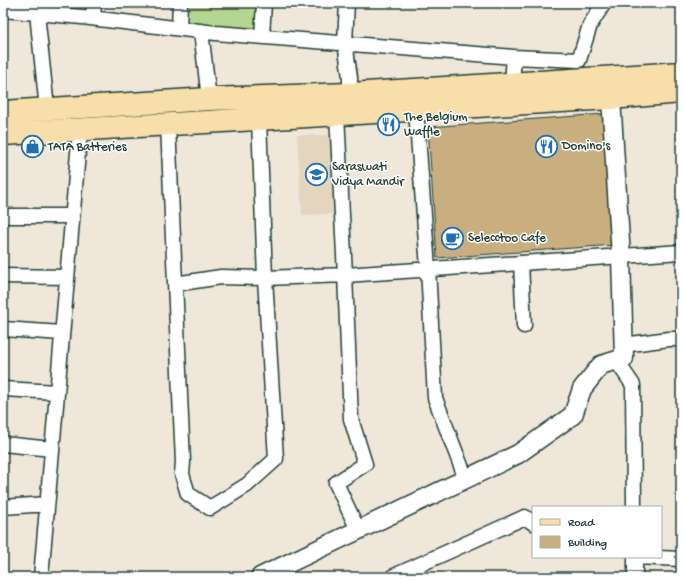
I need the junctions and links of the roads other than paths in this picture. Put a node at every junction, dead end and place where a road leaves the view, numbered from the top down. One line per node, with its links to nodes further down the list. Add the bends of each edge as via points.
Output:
1 (94, 3): 8 (street)
2 (180, 3): 9 (street)
3 (264, 3): 11 (street)
4 (346, 3): 12 (street)
5 (604, 3): 14 (street, via 590,25)
6 (3, 10): 7 (street)
7 (37, 13): 8 (street); 21 (street)
8 (93, 18): 9 (street)
9 (180, 28): 10 (street)
10 (201, 31): 11 (street); 20 (street)
11 (262, 36): 12 (street)
12 (345, 43): 13 (street); 18 (street)
13 (514, 57): 14 (street); 16 (street)
14 (581, 70): 15 (main road); 16 (main road)
15 (681, 73)
16 (512, 83): 18 (main road)
17 (681, 92): 19 (main road)
18 (350, 94): 20 (main road); 24 (street)
19 (611, 98): 22 (main road); 32 (street)
20 (209, 99): 21 (main road)
21 (47, 109): 23 (main road)
22 (416, 110): 24 (main road); 34 (street)
23 (3, 112)
24 (337, 114): 25 (main road); 35 (street)
25 (259, 119): 26 (main road); 38 (street)
26 (168, 125): 27 (main road); 39 (street)
27 (80, 130): 28 (main road); 30 (street)
28 (3, 134)
29 (3, 216): 30 (street)
30 (72, 216): 37 (street)
31 (681, 252): 32 (street)
32 (621, 257): 33 (street); 44 (street)
33 (521, 263): 34 (street); 40 (street)
34 (428, 268): 35 (street); 49 (street, via 435,398)
35 (345, 275): 38 (street); 54 (street, via 351,419 365,464 336,483)
36 (3, 276): 37 (street)
37 (67, 277): 42 (street)
38 (265, 278): 39 (street, via 222,277); 39 (street, via 276,459 247,486 210,508 188,494 182,474)
39 (175, 284)
40 (524, 326)
41 (3, 329): 42 (street)
42 (62, 333): 46 (street)
43 (681, 339): 44 (street, via 669,339)
44 (620, 352): 49 (street, via 601,364 582,389 573,415 518,454); 51 (street, via 633,385)
45 (3, 389): 46 (street)
46 (57, 392): 48 (street)
47 (3, 444): 48 (street)
48 (52, 449): 50 (street)
49 (466, 479): 54 (street)
50 (47, 504): 52 (street); 58 (street)
51 (634, 506)
52 (3, 507)
53 (532, 523): 60 (street, via 525,517)
54 (358, 530): 59 (street)
55 (635, 558): 61 (street)
56 (658, 558): 57 (street)
57 (681, 559)
58 (41, 577)
59 (260, 577)
60 (392, 577)
61 (635, 577)

